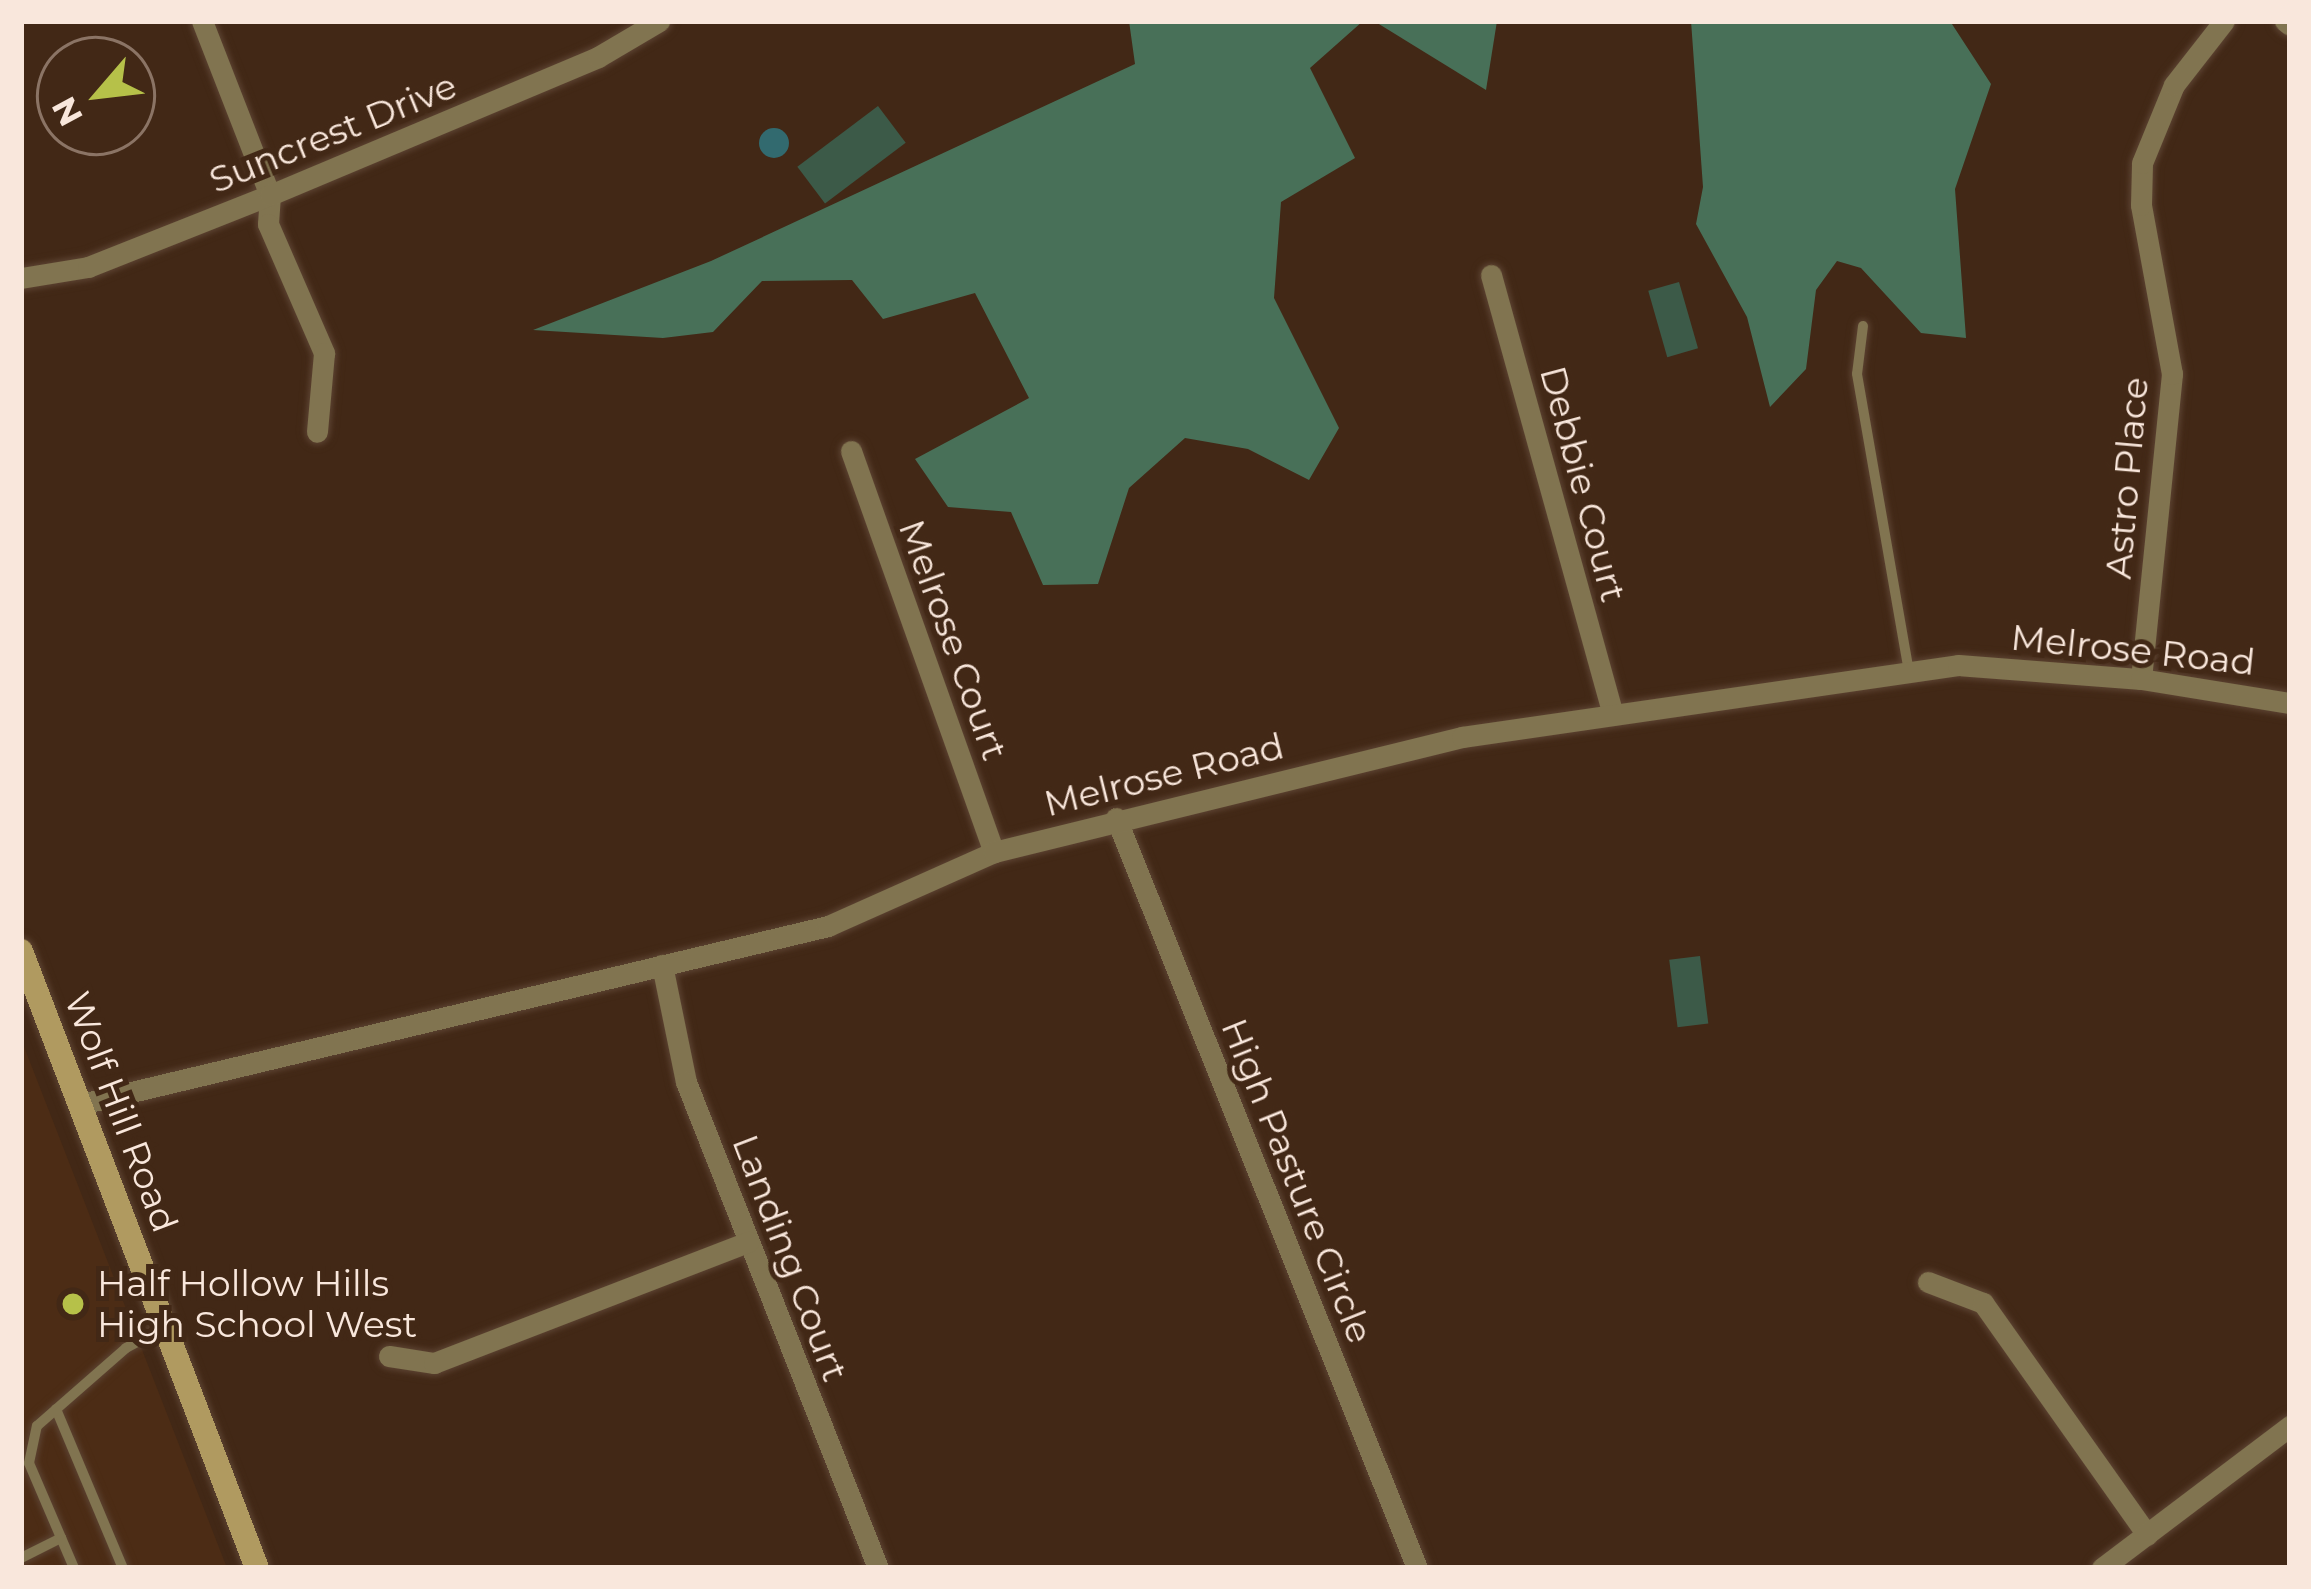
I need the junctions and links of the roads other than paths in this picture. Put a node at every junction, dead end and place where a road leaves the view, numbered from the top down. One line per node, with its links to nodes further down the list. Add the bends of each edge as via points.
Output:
1 (202, 21): 4 (street)
2 (659, 21): 4 (street, Suncrest Drive, via 580,65)
3 (2224, 21): 11 (street, Astro Place, via 2174,85 2142,163 2141,205 2172,374)
4 (270, 196): 6 (street, Suncrest Drive, via 88,268); 8 (street, via 268,224 324,353)
5 (1491, 275): 13 (street, Debbie Court)
6 (21, 278)
7 (1863, 326): 10 (lane, via 1857,374)
8 (317, 432)
9 (851, 451): 15 (street, Melrose Court)
10 (1909, 672): 11 (street, Melrose Road, via 1958,665); 13 (street, Melrose Road)
11 (2141, 679): 12 (street, Melrose Road)
12 (2290, 703)
13 (1612, 712): 14 (street, Melrose Road, via 1462,737)
14 (1116, 818): 15 (street, Melrose Road); 32 (street, High Pasture Circle)
15 (994, 852): 17 (street, Melrose Road, via 827,926)
16 (21, 951): 18 (street, Wolf Hill Road)
17 (662, 965): 18 (street, Melrose Road); 19 (street, Landing Court, via 686,1082)
18 (81, 1104): 21 (street, Wolf Hill Road)
19 (748, 1242): 22 (street, via 434,1363); 31 (street, Landing Court)
20 (1928, 1282): 25 (street, via 1983,1303)
21 (165, 1327): 23 (lane, via 126,1348); 30 (street, Wolf Hill Road)
22 (389, 1356)
23 (56, 1409): 26 (lane, via 37,1426 29,1463); 29 (lane)
24 (2290, 1426): 25 (street)
25 (2147, 1535): 33 (street)
26 (61, 1538): 27 (lane); 28 (lane)
27 (21, 1558)
28 (74, 1568)
29 (123, 1568)
30 (257, 1568)
31 (878, 1568)
32 (1417, 1568)
33 (2102, 1568)

